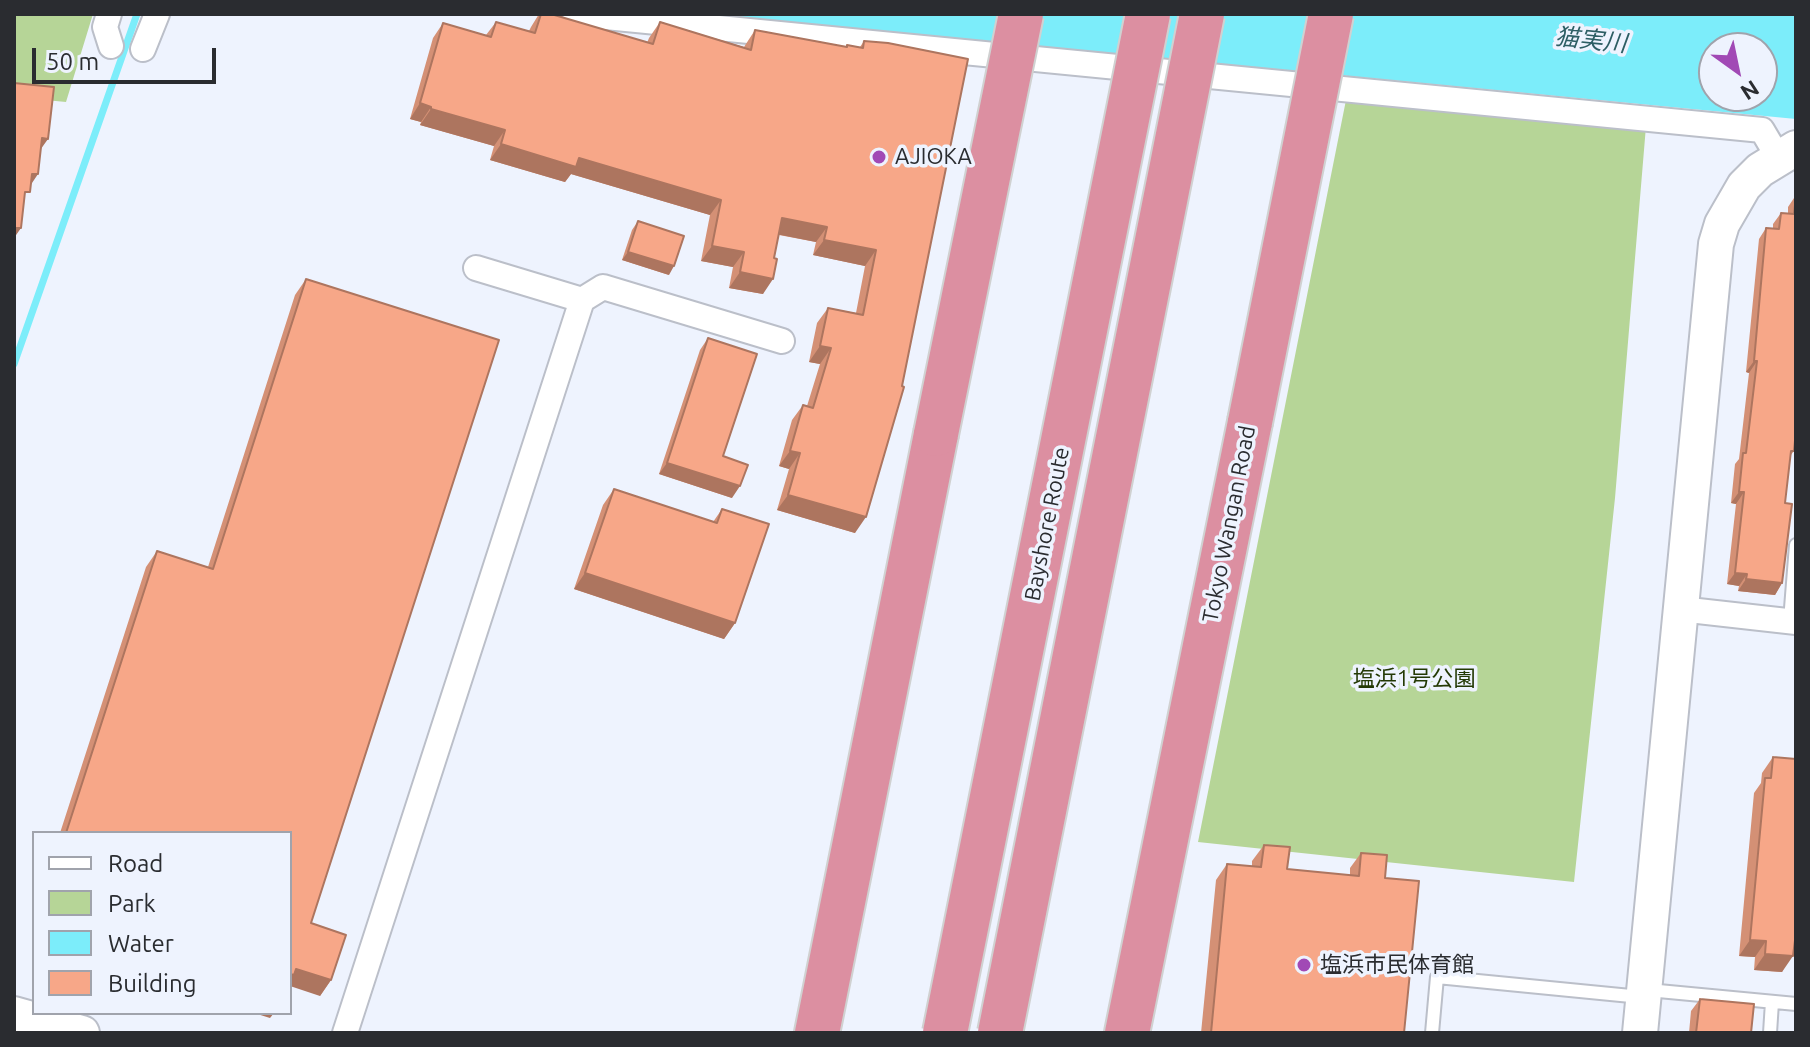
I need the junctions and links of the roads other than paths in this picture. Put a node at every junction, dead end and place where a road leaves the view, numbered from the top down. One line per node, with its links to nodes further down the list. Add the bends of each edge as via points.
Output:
1 (109, 14): 8 (street, via 105,27)
2 (157, 14): 9 (street)
3 (575, 14): 10 (street, via 1762,130)
4 (1021, 14): 23 (highway, bridge)
5 (1148, 14): 24 (highway, Bayshore Route, bridge)
6 (1202, 14): 25 (highway, bridge)
7 (1331, 14): 26 (highway, Tokyo Wangan Road, bridge)
8 (111, 46)
9 (143, 49)
10 (1787, 152): 15 (street, via 1760,170 1732,204 1716,244)
11 (476, 268): 12 (street)
12 (582, 300): 13 (street, via 603,287); 22 (street)
13 (782, 341)
14 (1796, 545): 16 (lane)
15 (1680, 609): 16 (street); 17 (street)
16 (1793, 622)
17 (1644, 993): 18 (lane); 27 (lane, via 1437,977); 28 (street)
18 (1772, 1002): 19 (lane); 29 (lane)
19 (1796, 1004)
20 (14, 1014): 21 (street)
21 (82, 1033)
22 (345, 1033)
23 (817, 1033)
24 (945, 1033)
25 (1000, 1033)
26 (1127, 1033)
27 (1432, 1033)
28 (1640, 1033)
29 (1770, 1033)

